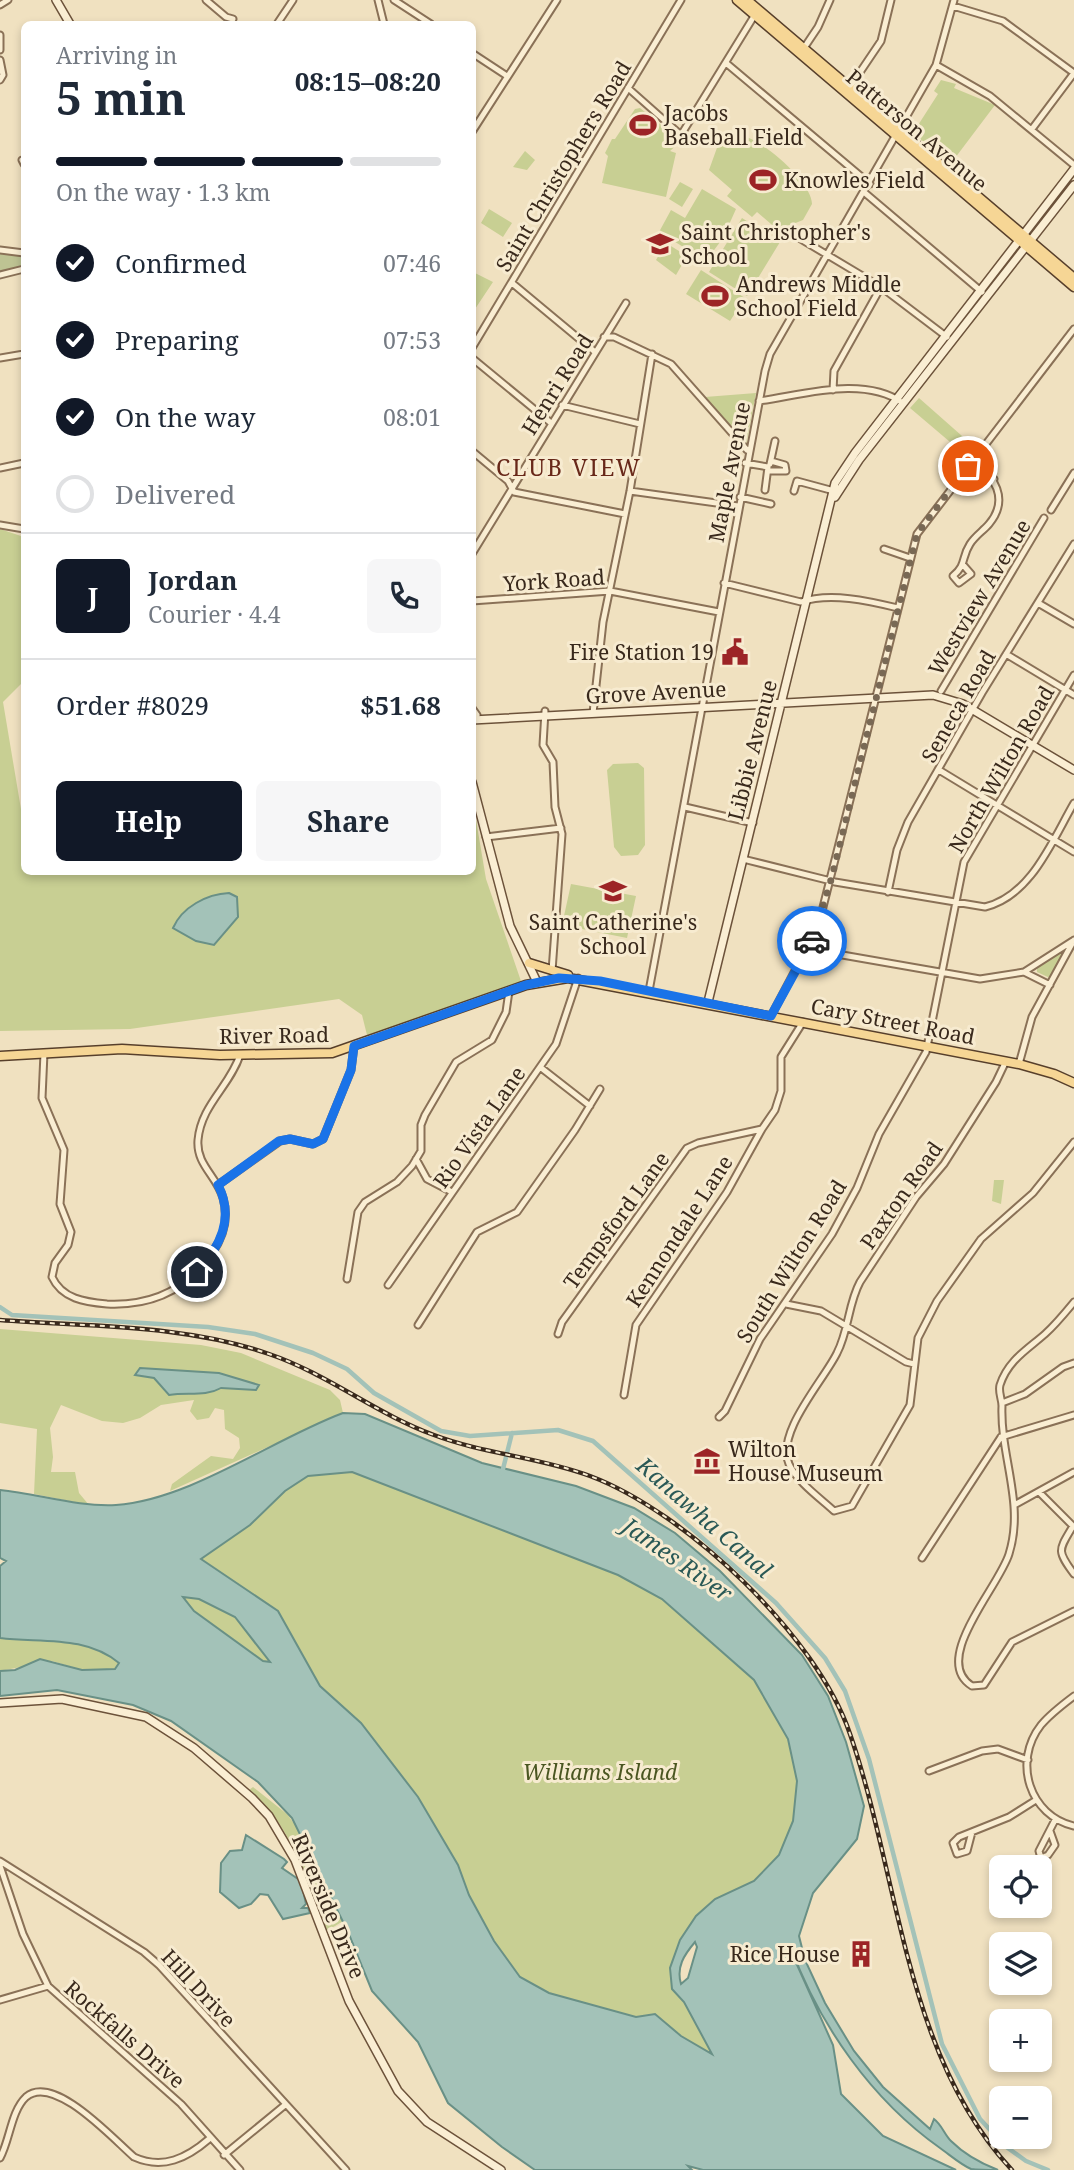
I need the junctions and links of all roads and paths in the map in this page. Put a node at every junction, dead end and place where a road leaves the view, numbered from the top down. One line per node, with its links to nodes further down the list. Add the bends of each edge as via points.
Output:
1 (8, 0): 14 (street)
2 (206, 0): 16 (street)
3 (293, 0): 18 (street)
4 (378, 0): 19 (street)
5 (394, 0): 20 (street)
6 (557, 0): 29 (street)
7 (681, 0): 31 (street, Saint Christophers Road)
8 (737, 0): 15 (main road, Patterson Avenue)
9 (747, 0): 15 (main road, Patterson Avenue)
10 (830, 0): 23 (street)
11 (891, 0): 32 (street, via 881,41)
12 (59, 1): 17 (main road)
13 (953, 3): 27 (street, Maple Avenue); 28 (street, via 1003,21)
14 (0, 5)
15 (757, 12): 23 (main road, Patterson Avenue); 26 (street)
16 (233, 19)
17 (69, 21)
18 (279, 21)
19 (383, 21)
20 (426, 21)
21 (0, 34): 22 (street)
22 (0, 50)
23 (802, 51): 32 (main road, Patterson Avenue)
24 (476, 56): 29 (street)
25 (0, 60): 30 (street)
26 (726, 63): 31 (street, via 681,135); 37 (street)
27 (936, 65): 34 (street, via 974,84); 35 (street, Maple Avenue)
28 (1074, 73): 34 (street)
29 (507, 76): 33 (street)
30 (0, 80)
31 (628, 88): 48 (street, Saint Christophers Road)
32 (848, 90): 35 (main road, Patterson Avenue)
33 (476, 126)
34 (1032, 129): 36 (street)
35 (899, 133): 37 (street, Maple Avenue); 41 (main road, Patterson Avenue)
36 (1074, 167): 41 (main road, Libbie Avenue)
37 (870, 184): 39 (street, Maple Avenue)
38 (1072, 191): 41 (main road, Libbie Avenue)
39 (864, 193): 44 (street, Maple Avenue); 51 (street)
40 (799, 239): 44 (street)
41 (1027, 240): 47 (main road, Patterson Avenue); 50 (main road, Patterson Avenue); 51 (main road, Libbie Avenue); 52 (main road, Libbie Avenue)
42 (0, 250): 43 (street)
43 (21, 253)
44 (828, 256): 49 (street); 65 (street, Maple Avenue, via 770,354)
45 (21, 270): 46 (street)
46 (0, 275)
47 (1074, 278)
48 (512, 282): 57 (street, Saint Christophers Road); 59 (street)
49 (881, 287): 55 (street); 64 (street, via 834,371)
50 (1074, 287)
51 (981, 291): 52 (street); 55 (main road, Libbie Avenue)
52 (988, 296): 58 (main road, Libbie Avenue)
53 (626, 303): 56 (street, Henri Road)
54 (1074, 329): 73 (street)
55 (945, 335): 58 (street); 66 (main road, Libbie Avenue)
56 (604, 337): 59 (street, Henri Road); 61 (street)
57 (476, 341)
58 (953, 341): 66 (main road, Libbie Avenue)
59 (595, 352): 67 (street, Henri Road)
60 (21, 354): 62 (street)
61 (652, 354): 69 (street); 71 (street, via 671,364)
62 (0, 358)
63 (476, 361): 68 (street)
64 (833, 390): 65 (street); 66 (street, via 866,389)
65 (759, 401): 71 (street, Maple Avenue)
66 (900, 401): 85 (main road, Libbie Avenue, via 850,459); 89 (main road, Libbie Avenue, via 846,476)
67 (562, 405): 68 (street, Henri Road); 69 (street)
68 (551, 423): 81 (street, Henri Road)
69 (640, 424): 83 (street)
70 (775, 440): 76 (street)
71 (747, 450): 74 (street, Maple Avenue)
72 (476, 454): 81 (street)
73 (973, 459): 77 (street); 80 (street)
74 (745, 463): 76 (street); 86 (street, Maple Avenue)
75 (21, 464): 78 (street)
76 (769, 466): 82 (street)
77 (968, 466): 80 (street, via 988,480); 99 (street, via 917,534)
78 (0, 467)
79 (1074, 473): 90 (street, Westview Avenue)
80 (994, 479): 100 (street, via 998,505 969,545)
81 (512, 489): 91 (street); 96 (street, Henri Road)
82 (765, 490)
83 (630, 491): 88 (street); 91 (street)
84 (794, 491): 85 (street, via 797,481)
85 (834, 491): 89 (main road, Libbie Avenue)
86 (740, 497): 87 (street); 88 (street, Maple Avenue)
87 (771, 504)
88 (738, 506): 101 (street, Maple Avenue)
89 (830, 507): 103 (main road, Libbie Avenue)
90 (1051, 510)
91 (625, 514): 102 (street)
92 (1044, 518): 112 (street, Westview Avenue)
93 (0, 525): 94 (street)
94 (21, 528)
95 (1074, 544): 98 (street, Seneca Road)
96 (476, 548)
97 (884, 549): 99 (street)
98 (1072, 553): 105 (street, Seneca Road)
99 (911, 558): 106 (street)
100 (964, 566)
101 (724, 583): 103 (street); 107 (street, Maple Avenue)
102 (610, 591): 104 (street, York Road); 107 (street, York Road); 118 (street)
103 (807, 600): 106 (street, via 861,600); 115 (main road, Libbie Avenue)
104 (476, 601)
105 (1038, 603): 108 (street); 109 (street, Seneca Road)
106 (898, 607): 113 (street)
107 (719, 612): 116 (street, Maple Avenue)
108 (1074, 624)
109 (1006, 654): 111 (street); 117 (street, Seneca Road)
110 (1074, 675): 111 (street, North Wilton Road)
111 (1065, 690): 114 (street); 121 (street, North Wilton Road)
112 (941, 691): 113 (main road, Grove Avenue); 117 (main road, Grove Avenue)
113 (876, 695): 115 (main road, Grove Avenue); 117 (main road, Grove Avenue, via 933,695); 135 (street)
114 (1074, 695)
115 (783, 701): 116 (main road, Grove Avenue); 129 (main road, Libbie Avenue)
116 (703, 706): 118 (main road, Grove Avenue); 128 (street, Maple Avenue)
117 (975, 708): 121 (main road, Grove Avenue); 123 (street, Seneca Road)
118 (592, 710): 119 (main road, Grove Avenue)
119 (544, 713): 120 (main road, Grove Avenue); 130 (street, via 543,745 553,762)
120 (476, 715)
121 (1033, 743): 122 (main road, Grove Avenue); 124 (main road, Grove Avenue); 127 (street, North Wilton Road)
122 (1074, 765)
123 (939, 770): 127 (street); 136 (street, Seneca Road, via 902,834)
124 (1074, 770)
125 (476, 798): 131 (main road)
126 (1074, 803): 132 (street)
127 (996, 805): 132 (street); 137 (street, North Wilton Road, via 964,862)
128 (685, 807): 129 (street); 148 (street, Maple Avenue)
129 (753, 823): 134 (main road, Libbie Avenue)
130 (561, 828): 131 (street); 141 (street)
131 (486, 837): 140 (main road, via 513,936)
132 (1053, 839): 133 (street); 137 (street, via 1023,885 1006,899 985,907)
133 (1074, 852)
134 (743, 859): 135 (street); 149 (main road, Libbie Avenue)
135 (831, 880): 136 (street); 139 (street)
136 (888, 892): 137 (street)
137 (954, 904): 143 (street, North Wilton Road)
138 (1074, 940): 142 (street); 146 (street)
139 (808, 949): 143 (street); 150 (street)
140 (528, 962): 141 (main road); 145 (main road)
141 (552, 971): 144 (main road)
142 (1024, 972): 143 (street, via 980,979); 146 (street)
143 (940, 974): 153 (street, North Wilton Road)
144 (578, 978): 145 (main road, Cary Street Road); 148 (main road, Cary Street Road); 159 (street, Rio Vista Lane, via 556,1044)
145 (537, 982): 147 (main road, River Road)
146 (1050, 985): 158 (street, via 1028,1026)
147 (509, 991): 152 (main road, River Road); 165 (street, via 506,1012 492,1040 456,1062 425,1115)
148 (649, 991): 149 (main road, Cary Street Road)
149 (708, 1002): 150 (main road, Cary Street Road)
150 (771, 1016): 151 (main road, Cary Street Road)
151 (803, 1022): 153 (main road, Cary Street Road); 163 (street, via 780,1057 781,1091)
152 (354, 1046): 156 (main road, River Road, via 316,1055); 166 (street, via 351,1070 323,1139 313,1144 279,1141)
153 (927, 1046): 157 (main road, Cary Street Road); 171 (street, South Wilton Road, via 879,1134 850,1202)
154 (44, 1053): 155 (main road, River Road); 156 (main road, River Road, via 128,1049); 166 (street, via 41,1094 64,1150 60,1204 71,1232 52,1277 68,1295 97,1303 132,1303 163,1296 184,1285 203,1266 224,1230 225,1204)
155 (0, 1055)
156 (240, 1055): 166 (street, via 212,1100 199,1135 201,1161)
157 (1006, 1061): 158 (main road, Cary Street Road); 173 (street, Paxton Road, via 944,1164 916,1197 860,1282 853,1294)
158 (1019, 1064): 160 (main road, Cary Street Road)
159 (540, 1067): 162 (street); 167 (street, Rio Vista Lane)
160 (1074, 1083)
161 (600, 1089): 162 (street)
162 (590, 1106): 172 (street, via 517,1212 477,1232)
163 (762, 1129): 174 (street, Tempsford Lane, via 698,1143 683,1153 562,1322); 177 (street, Kennondale Lane, via 727,1192 636,1325)
164 (1074, 1142): 176 (street, via 1045,1181 990,1228 962,1264 922,1328)
165 (416, 1159): 167 (street, via 427,1179); 168 (street, via 397,1182 365,1202 358,1212)
166 (218, 1185)
167 (452, 1192): 169 (street, Rio Vista Lane)
168 (347, 1279)
169 (388, 1285)
170 (1074, 1302): 178 (street, via 1009,1368 1000,1384)
171 (786, 1304): 173 (street, via 812,1307); 180 (street, South Wilton Road, via 760,1339)
172 (418, 1325)
173 (848, 1326): 176 (street); 176 (street, Paxton Road, via 837,1354 800,1412 786,1451 791,1468 834,1511 852,1506 906,1414 913,1396)
174 (558, 1334)
175 (1074, 1363): 178 (street)
176 (914, 1364)
177 (624, 1395)
178 (1002, 1403): 181 (street)
179 (1074, 1415): 181 (street)
180 (719, 1417)
181 (1001, 1437): 184 (street); 186 (street)
182 (1074, 1472): 183 (street)
183 (1039, 1492): 184 (street); 185 (street)
184 (1016, 1504): 188 (street, via 1006,1566 959,1648 961,1677 975,1687 984,1685 1012,1642)
185 (1074, 1527): 187 (street, via 1060,1552)
186 (922, 1558)
187 (1074, 1574)
188 (1074, 1611)
189 (1074, 1696): 191 (street, via 1040,1726)
190 (0, 1703): 207 (main road, Riverside Drive, via 62,1699 132,1713 164,1726 242,1789 269,1816 295,1860 349,2001 398,2091 427,2123)
191 (1028, 1760): 192 (street, via 998,1749); 193 (street)
192 (929, 1771)
193 (1035, 1800): 194 (street); 197 (street)
194 (1055, 1820): 195 (street); 196 (street)
195 (1074, 1826)
196 (1050, 1831)
197 (972, 1832)
198 (0, 1863): 199 (street, Rockfalls Drive, via 23,1934); 201 (street, Hill Drive, via 144,1952)
199 (48, 1986): 200 (street); 202 (street, Rockfalls Drive, via 181,2104)
200 (0, 2000)
201 (285, 2105): 203 (street); 206 (street, Hill Drive)
202 (209, 2139): 203 (street, Rockfalls Drive); 204 (street, via 187,2158 148,2164 66,2098 44,2091 26,2097 19,2106)
203 (224, 2155): 205 (street, Rockfalls Drive)
204 (0, 2158)
205 (240, 2170)
206 (346, 2170)
207 (501, 2170)

